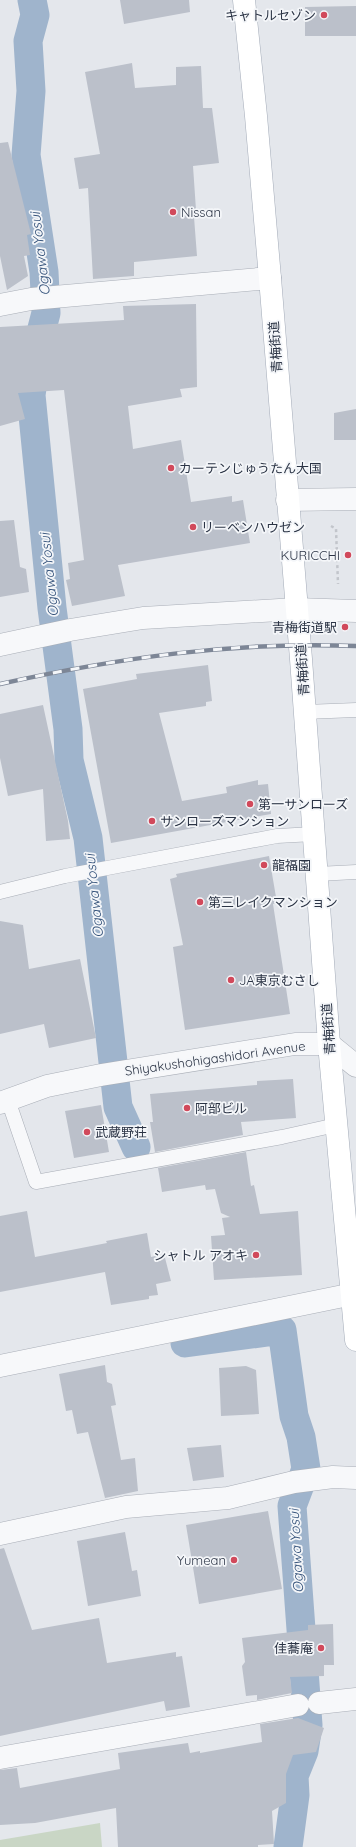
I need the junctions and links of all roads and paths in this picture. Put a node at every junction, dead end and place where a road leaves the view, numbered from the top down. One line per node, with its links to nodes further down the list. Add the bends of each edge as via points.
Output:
1 (244, 0): 2 (main road, 青梅街道)
2 (270, 278): 3 (street, via 59,296); 5 (main road, 青梅街道)
3 (0, 305)
4 (356, 499): 5 (street)
5 (287, 500): 7 (main road, 青梅街道)
6 (330, 525): 8 (path, via 336,529)
7 (296, 610): 8 (street); 9 (street, via 143,618); 11 (main road, 青梅街道)
8 (347, 610)
9 (0, 645)
10 (356, 710): 11 (lane)
11 (305, 712): 12 (main road, 青梅街道)
12 (314, 834): 14 (main road, 青梅街道); 15 (lane, via 276,836 65,876)
13 (356, 872): 14 (lane)
14 (317, 874): 16 (main road, 青梅街道)
15 (0, 892)
16 (329, 1044): 17 (street); 18 (street, Shiyakushohigashidori Avenue, via 295,1044 133,1069 47,1086); 19 (main road, 青梅街道)
17 (356, 1066)
18 (4, 1101): 19 (lane, via 36,1182)
19 (336, 1125): 20 (main road, 青梅街道)
20 (353, 1294): 21 (main road, 青梅街道); 22 (street)
21 (356, 1340)
22 (0, 1366)
23 (356, 1478): 24 (street, via 333,1477 302,1481 228,1498 126,1507)
24 (0, 1534)
25 (356, 1699): 26 (street, via 308,1704)
26 (0, 1758)

